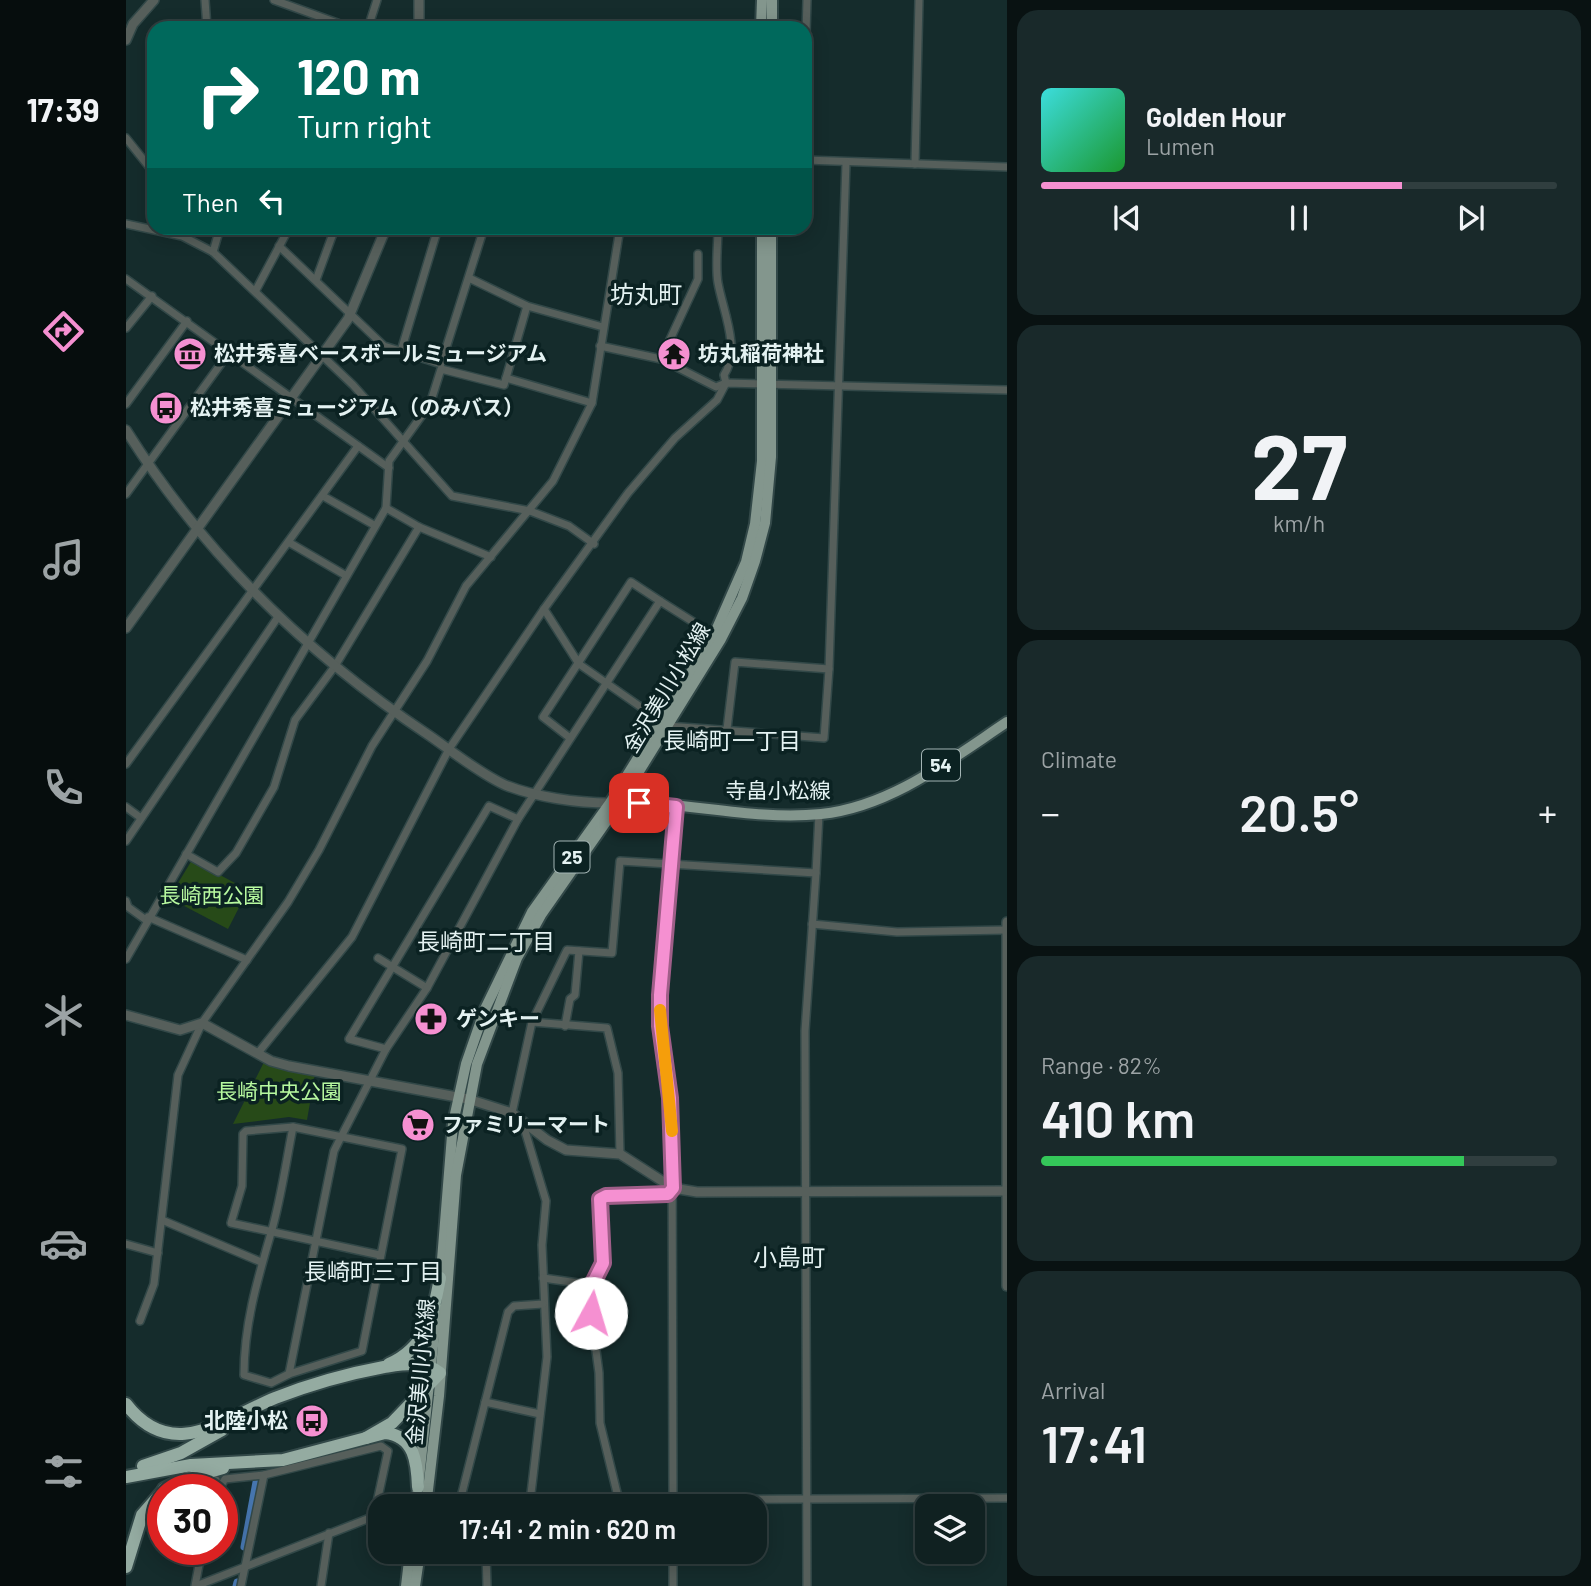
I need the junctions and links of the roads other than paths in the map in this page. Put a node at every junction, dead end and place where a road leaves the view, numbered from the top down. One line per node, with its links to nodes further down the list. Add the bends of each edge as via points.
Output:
1 (154, 0): 17 (street)
2 (205, 0): 10 (street)
3 (274, 0): 11 (street)
4 (377, 0): 12 (street)
5 (419, 0): 13 (street)
6 (762, 0): 14 (main road)
7 (772, 0): 15 (main road)
8 (807, 0): 16 (street)
9 (919, 0): 21 (street)
10 (206, 21)
11 (332, 21)
12 (370, 21)
13 (419, 21)
14 (761, 21)
15 (772, 21)
16 (806, 21)
17 (126, 39)
18 (126, 138): 23 (street)
19 (812, 161): 20 (street)
20 (846, 163): 21 (street); 57 (street)
21 (915, 164): 22 (street)
22 (1006, 167)
23 (147, 168)
24 (126, 224): 25 (street)
25 (147, 228)
26 (177, 235): 38 (street)
27 (218, 235): 38 (street)
28 (285, 235): 37 (street)
29 (332, 235): 42 (street)
30 (383, 235): 46 (street)
31 (436, 235): 51 (street)
32 (482, 235): 40 (street)
33 (619, 235): 48 (street)
34 (719, 235): 56 (street, via 717,281 729,324)
35 (762, 235): 58 (main road, 25)
36 (771, 235): 58 (main road, 金沢美川小松線 / 25)
37 (279, 246): 42 (street); 43 (street)
38 (213, 252): 43 (street)
39 (698, 254): 54 (street, via 698,279)
40 (469, 278): 45 (street); 51 (street, via 442,364)
41 (126, 279): 44 (street)
42 (316, 280): 46 (street)
43 (256, 290): 53 (street)
44 (152, 296): 47 (street); 49 (street)
45 (527, 306): 48 (street); 55 (street)
46 (350, 315): 51 (street, via 384,346); 53 (street)
47 (187, 321): 52 (street); 62 (street)
48 (603, 327): 50 (street)
49 (126, 328)
50 (600, 346): 54 (street); 61 (street)
51 (401, 351)
52 (228, 354): 60 (street); 66 (street)
53 (323, 357): 60 (street); 64 (street)
54 (661, 359): 56 (street, via 716,387)
55 (506, 378): 61 (street); 64 (street, via 504,385 441,369 430,404)
56 (726, 383): 58 (street); 76 (street, via 717,400 675,438 628,493)
57 (840, 384): 58 (street); 59 (street); 88 (street)
58 (766, 385): 84 (main road, 25, via 755,524 736,591); 91 (main road, 金沢美川小松線 / 25, via 771,457 765,523 755,561 721,639)
59 (1006, 390)
60 (292, 398): 65 (street); 74 (street)
61 (592, 403): 71 (street, via 552,481)
62 (126, 404)
63 (126, 430): 66 (street)
64 (403, 443): 67 (street); 71 (street, via 452,496)
65 (358, 446): 67 (street); 69 (street)
66 (148, 464): 68 (street); 74 (street)
67 (389, 468): 70 (street)
68 (126, 494)
69 (323, 496): 72 (street); 75 (street)
70 (386, 508): 72 (street); 73 (street)
71 (530, 511): 76 (street, via 569,526); 77 (street)
72 (374, 525): 78 (street)
73 (419, 527): 77 (street); 87 (street)
74 (196, 530): 79 (street); 83 (street)
75 (290, 543): 78 (street); 79 (street)
76 (594, 544): 81 (street)
77 (491, 557): 90 (street, via 466,586)
78 (345, 575): 85 (street)
79 (251, 592): 82 (street); 96 (street)
80 (660, 601): 84 (street); 86 (street, via 631,582); 89 (street)
81 (544, 609): 86 (street); 95 (street)
82 (278, 617): 85 (street); 102 (street)
83 (126, 628)
84 (714, 635): 91 (main road, 25)
85 (307, 642): 87 (street); 105 (street)
86 (579, 664): 89 (street); 94 (street, via 543,717)
87 (335, 666): 90 (street); 105 (street, via 295,720 274,787 236,853 218,872)
88 (830, 669): 93 (street, via 735,662); 93 (street, via 824,738)
89 (607, 683): 91 (street); 94 (street)
90 (395, 713): 95 (street); 116 (street, via 372,746 288,902)
91 (664, 723): 93 (street); 98 (main road, 25)
92 (1006, 723): 101 (main road, 寺畠小松線 / 54, via 906,786 871,802)
93 (727, 729)
94 (570, 738): 97 (street)
95 (449, 749): 97 (street, via 505,785); 124 (street, via 352,937)
96 (126, 764)
97 (535, 792): 98 (street); 103 (street)
98 (615, 802): 100 (main road, 寺畠小松線 / 54); 126 (main road, 25, via 532,912 514,946 485,1009)
99 (126, 807): 102 (street)
100 (676, 807): 101 (main road, 寺畠小松線 / 54); 106 (street)
101 (819, 814): 107 (street)
102 (141, 818): 104 (street)
103 (518, 819): 117 (street, via 489,806); 118 (street)
104 (126, 841)
105 (186, 854): 109 (street)
106 (672, 863): 107 (street); 113 (street, via 620,861 612,953); 132 (street, via 660,1026 668,1070)
107 (816, 873): 111 (street)
108 (126, 901): 109 (street)
109 (147, 918): 114 (street); 116 (street)
110 (1006, 922): 112 (street)
111 (812, 925): 112 (street, via 897,932); 134 (street, via 805,1031)
112 (1006, 930): 133 (street)
113 (579, 951): 120 (street, via 567,950); 122 (street, via 575,995 570,999)
114 (126, 958)
115 (378, 958): 117 (street)
116 (247, 960): 121 (street)
117 (393, 967): 118 (street); 123 (street, via 349,1040)
118 (426, 988): 123 (street)
119 (126, 1015): 121 (street, via 180,1030)
120 (532, 1022): 122 (street); 127 (street)
121 (202, 1023): 124 (street); 135 (street, via 178,1075)
122 (565, 1026): 131 (street, via 607,1028 618,1073)
123 (386, 1049): 125 (street)
124 (258, 1053): 125 (street, via 289,1066)
125 (371, 1079): 126 (street); 130 (street)
126 (463, 1097): 127 (street); 142 (main road, 25, via 446,1180); 150 (main road, 金沢美川小松線 / 25)
127 (512, 1113): 128 (street)
128 (523, 1124): 131 (street, via 566,1150); 143 (street, via 546,1201)
129 (293, 1127): 130 (street); 136 (street); 136 (street, via 243,1134 242,1186 231,1223)
130 (341, 1137): 137 (street); 140 (street, via 402,1149)
131 (620, 1154): 132 (street)
132 (673, 1188): 134 (street); 144 (street, via 668,1194 600,1199 603,1263); 168 (street)
133 (1006, 1191): 134 (street); 145 (street)
134 (805, 1192): 170 (street)
135 (162, 1220): 139 (street); 141 (street)
136 (272, 1232): 137 (street); 141 (street)
137 (314, 1241): 140 (street); 149 (street)
138 (126, 1244): 139 (street)
139 (158, 1254): 147 (street, via 155,1284)
140 (380, 1255): 149 (street, via 362,1351)
141 (261, 1262): 149 (street, via 244,1338 244,1375 271,1383)
142 (440, 1278): 148 (highway, via 431,1322 422,1339 403,1356); 150 (main road, 25)
143 (543, 1278): 144 (street); 146 (street)
144 (592, 1285): 167 (street, via 600,1423)
145 (1006, 1286)
146 (543, 1304): 151 (street, via 514,1306 508,1312); 154 (street, via 547,1357)
147 (140, 1321)
148 (376, 1369): 150 (highway, via 413,1364); 153 (highway, via 323,1381)
149 (289, 1374)
150 (434, 1374): 155 (highway, via 393,1423); 161 (main road, 25); 164 (main road, 金沢美川小松線 / 25)
151 (485, 1402): 154 (street); 165 (street)
152 (126, 1404): 153 (highway, via 148,1425 184,1434 209,1430)
153 (248, 1412): 157 (highway, via 197,1445)
154 (540, 1414): 166 (street)
155 (366, 1438): 156 (highway); 161 (highway, via 385,1433 404,1440 416,1459)
156 (263, 1469): 158 (highway); 159 (street); 160 (highway, via 191,1465); 162 (street, via 381,1446 388,1451); 175 (street)
157 (126, 1470)
158 (200, 1474)
159 (238, 1476)
160 (126, 1477)
161 (418, 1487): 163 (main road, 25)
162 (381, 1494)
163 (419, 1494)
164 (422, 1494)
165 (462, 1494)
166 (531, 1494)
167 (617, 1494)
168 (673, 1494)
169 (1006, 1498): 170 (street)
170 (807, 1500): 171 (street); 189 (street)
171 (767, 1501)
172 (147, 1509): 181 (highway)
173 (368, 1518): 174 (street)
174 (329, 1533): 175 (street); 184 (street)
175 (245, 1564): 182 (street); 183 (street)
176 (408, 1564): 185 (main road)
177 (418, 1564): 186 (main road)
178 (486, 1564): 187 (street)
179 (673, 1564): 188 (street)
180 (199, 1565): 182 (street)
181 (126, 1567)
182 (195, 1586)
183 (241, 1586)
184 (321, 1586)
185 (405, 1586)
186 (415, 1586)
187 (487, 1586)
188 (673, 1586)
189 (807, 1586)

